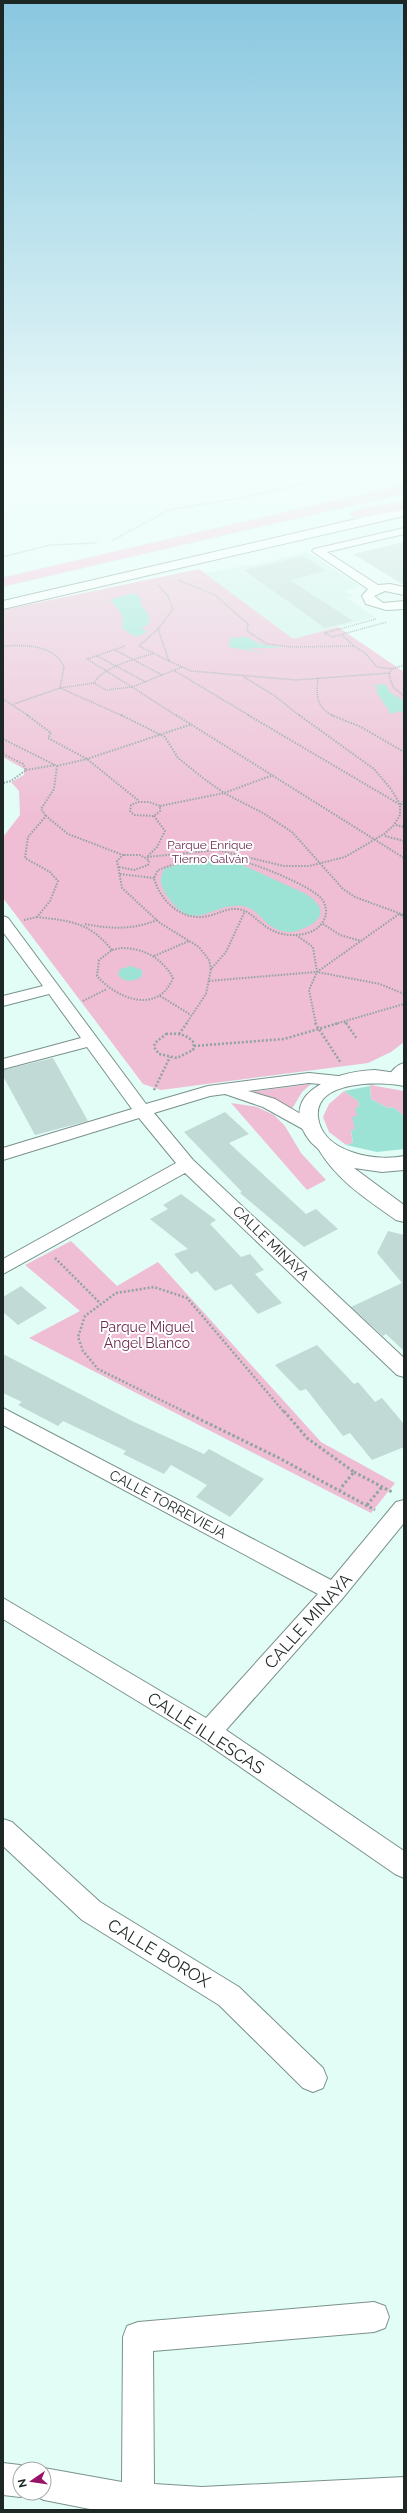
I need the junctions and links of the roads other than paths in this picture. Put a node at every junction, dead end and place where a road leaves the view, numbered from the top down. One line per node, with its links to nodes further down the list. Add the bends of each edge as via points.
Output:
1 (32, 587): 6 (highway)
2 (76, 587): 7 (street)
3 (373, 587): 4 (street)
4 (377, 590): 5 (street, via 389,588); 8 (street, via 369,593 370,601 384,607)
5 (404, 591)
6 (3, 594)
7 (3, 604)
8 (403, 606)
9 (6, 931): 10 (street, CALLE MINAYA)
10 (51, 989): 11 (street); 12 (street, CALLE MINAYA)
11 (3, 1001)
12 (90, 1041): 13 (street); 17 (street, CALLE MINAYA)
13 (3, 1064)
14 (401, 1076): 15 (street, via 373,1076)
15 (346, 1080): 16 (street, via 309,1078); 18 (street, via 325,1089 314,1100 308,1113)
16 (225, 1090): 17 (street, via 208,1091); 18 (street, via 269,1102)
17 (143, 1112): 19 (street); 21 (street, CALLE MINAYA)
18 (314, 1134): 20 (street, via 334,1153 355,1161 378,1165); 22 (street, via 352,1178)
19 (3, 1154)
20 (404, 1163)
21 (187, 1164): 23 (street); 24 (street, CALLE MINAYA)
22 (404, 1215)
23 (3, 1267)
24 (404, 1370)
25 (3, 1416): 27 (street, CALLE TORREVIEJA)
26 (399, 1508): 27 (street, CALLE MINAYA)
27 (334, 1592): 29 (street, CALLE MINAYA)
28 (3, 1607): 29 (street, CALLE ILLESCAS)
29 (209, 1732): 31 (street, CALLE ILLESCAS)
30 (3, 1830): 32 (street, CALLE BOROX, via 91,1912 229,1996)
31 (404, 1866)
32 (313, 2078)
33 (374, 2317): 36 (street, via 138,2337)
34 (52, 2486): 36 (street, via 118,2498)
35 (404, 2493): 36 (street, via 202,2503)
36 (138, 2499)

